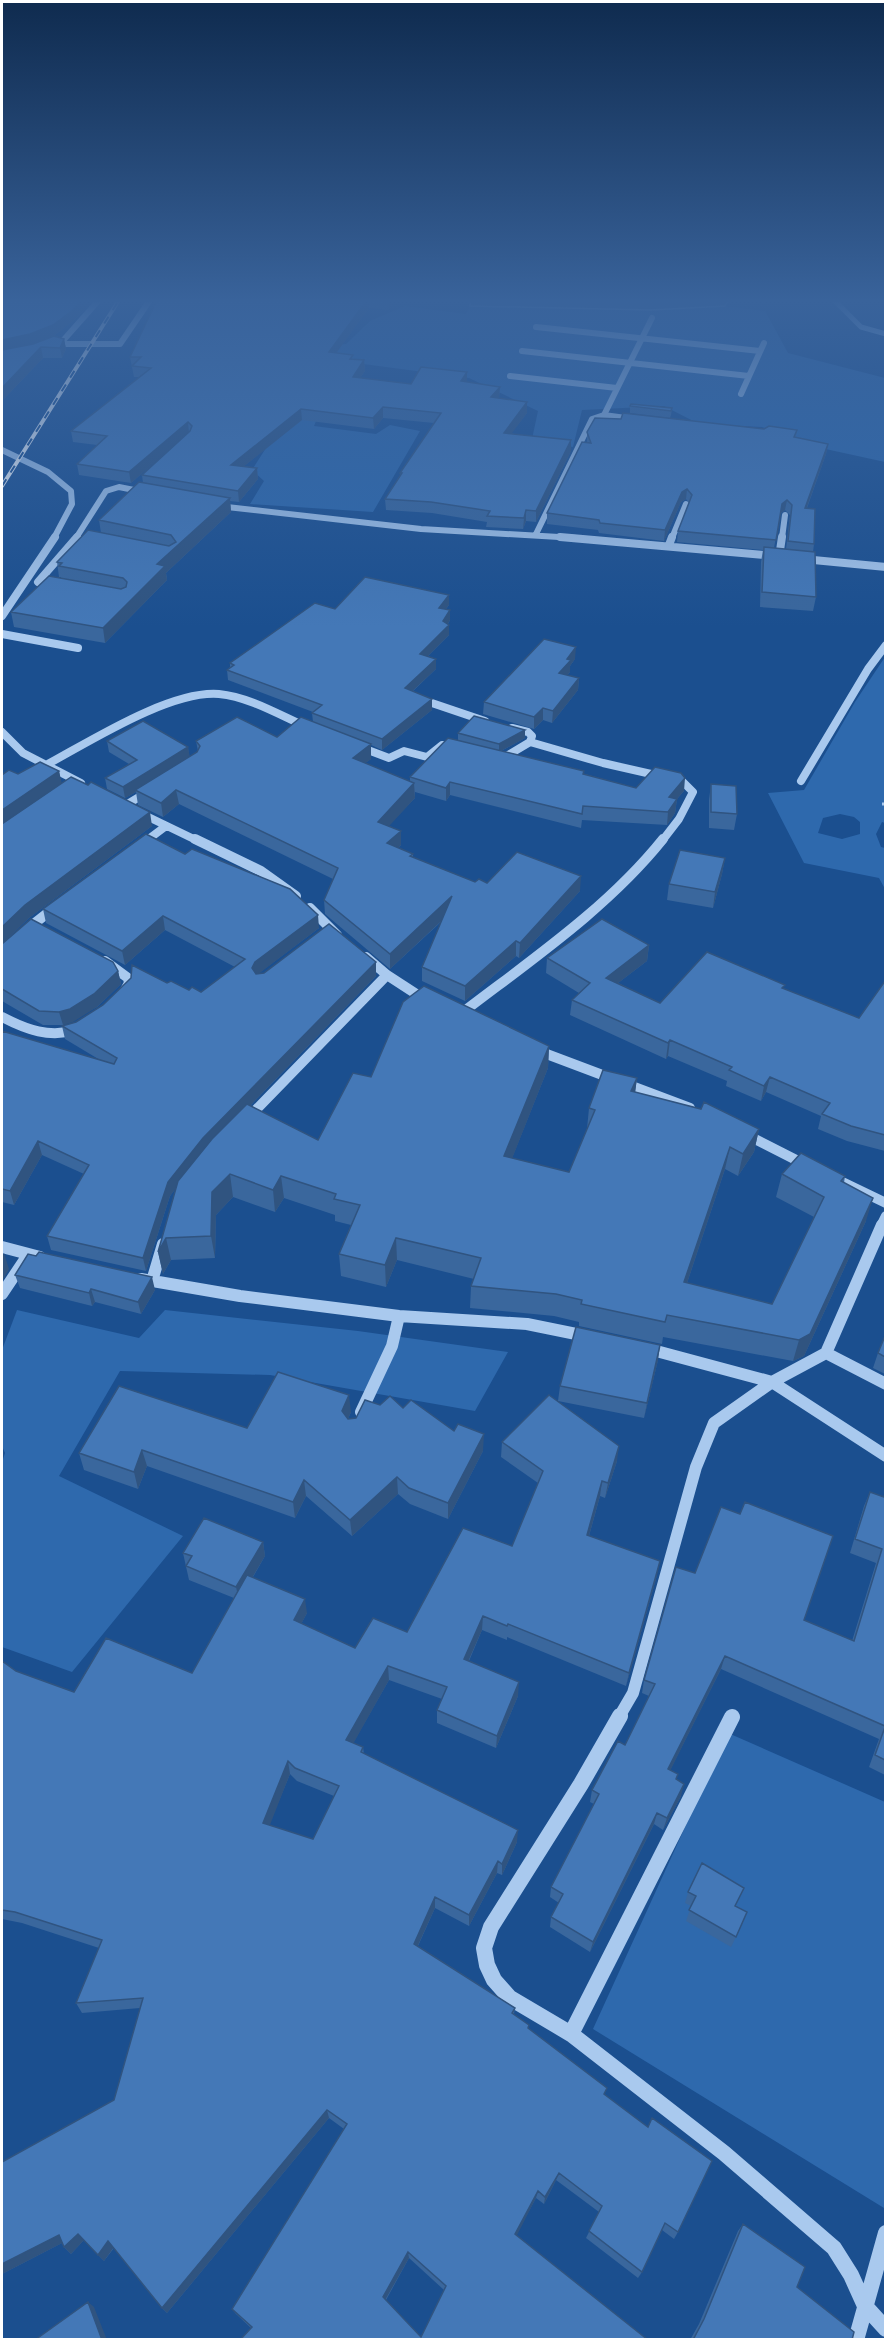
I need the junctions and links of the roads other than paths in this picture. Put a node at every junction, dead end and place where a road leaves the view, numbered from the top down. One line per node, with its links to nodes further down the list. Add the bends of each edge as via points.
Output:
1 (607, 409): 2 (street)
2 (604, 415): 3 (street); 11 (street, via 592,419)
3 (639, 419)
4 (2, 450): 19 (street, via 60,479 72,492 71,507)
5 (139, 482): 6 (street)
6 (132, 489): 7 (street); 12 (street, via 106,491)
7 (152, 494)
8 (205, 504): 11 (street, via 397,527)
9 (686, 504): 14 (street)
10 (785, 515): 15 (street)
11 (536, 534): 14 (street)
12 (78, 536): 13 (street); 17 (street)
13 (88, 538)
14 (669, 545): 15 (street)
15 (779, 556): 16 (street)
16 (885, 567)
17 (38, 582): 18 (street); 19 (street)
18 (49, 584)
19 (17, 587): 20 (street)
20 (2, 616)
21 (2, 634): 23 (street)
22 (885, 645): 34 (street)
23 (78, 648)
24 (414, 697): 25 (street)
25 (493, 723)
26 (502, 725): 30 (street, via 528,732 532,736)
27 (314, 729): 33 (street, via 224,695 201,694 169,704)
28 (2, 732): 33 (street, via 23,753)
29 (347, 742): 31 (street, via 389,758 404,751 427,757 444,744)
30 (530, 742): 32 (street, via 505,758); 50 (street, via 682,780 693,792 689,804 631,873 552,942 454,1014)
31 (459, 748)
32 (492, 757)
33 (46, 765): 35 (street, via 72,783)
34 (801, 781)
35 (87, 786)
36 (156, 786): 38 (street)
37 (117, 801): 38 (street)
38 (126, 806): 39 (street)
39 (166, 826): 40 (street); 44 (street, via 261,871 283,885)
40 (132, 851)
41 (60, 904): 42 (street)
42 (33, 924): 43 (street); 46 (street)
43 (43, 929)
44 (330, 929): 45 (street); 47 (street)
45 (321, 936)
46 (17, 938)
47 (348, 943)
48 (357, 950): 50 (street)
49 (94, 955): 51 (street, via 128,978 128,987)
50 (387, 975): 56 (street)
51 (118, 997)
52 (2, 1017): 53 (street, via 49,1036 64,1035)
53 (86, 1025)
54 (528, 1047): 55 (street)
55 (704, 1114)
56 (242, 1124)
57 (734, 1129): 58 (street)
58 (816, 1169)
59 (826, 1174): 60 (street)
60 (885, 1203)
61 (885, 1216): 72 (street)
62 (167, 1230): 67 (street)
63 (2, 1247): 64 (street)
64 (28, 1255): 65 (street); 68 (street)
65 (50, 1259)
66 (129, 1276): 67 (street)
67 (152, 1281): 69 (street)
68 (2, 1294)
69 (399, 1316): 70 (street, via 527,1324); 75 (street, via 392,1346)
70 (595, 1338)
71 (629, 1344): 73 (street)
72 (826, 1353): 73 (street); 74 (street)
73 (772, 1382): 76 (street); 78 (street, via 714,1423 696,1467 633,1693 486,1936 487,1965 494,1980 510,1998)
74 (885, 1384)
75 (356, 1420)
76 (885, 1456)
77 (732, 1717): 78 (street)
78 (572, 2034): 80 (street, via 724,2153 834,2248)
79 (885, 2233): 80 (street)
80 (865, 2306): 81 (street); 82 (street)
81 (885, 2329)
82 (856, 2340)

